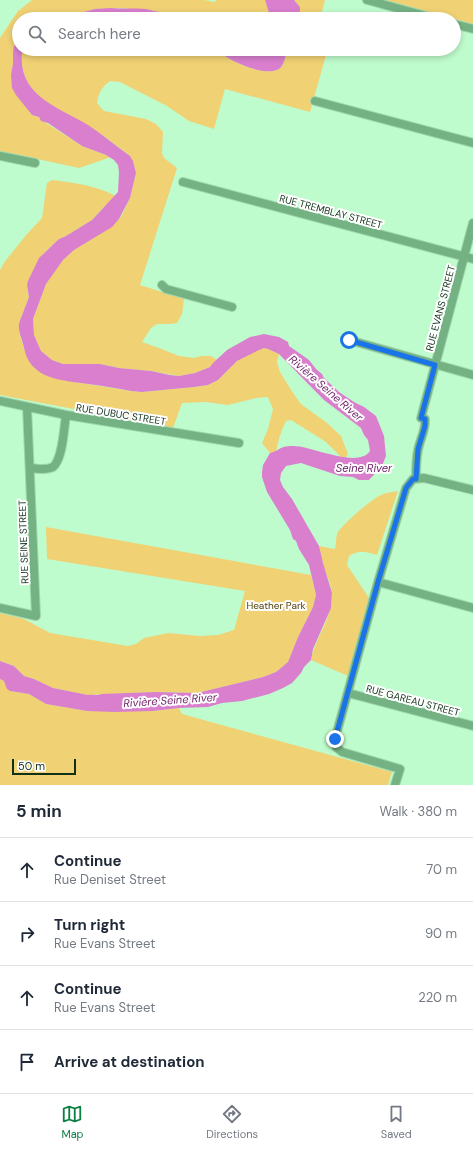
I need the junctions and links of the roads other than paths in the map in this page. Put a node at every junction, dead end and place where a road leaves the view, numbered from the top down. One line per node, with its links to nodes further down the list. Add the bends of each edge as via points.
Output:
1 (367, 0): 2 (street)
2 (411, 12)
3 (461, 26): 4 (street)
4 (473, 29)
5 (315, 101): 6 (street)
6 (473, 143)
7 (0, 156): 8 (street)
8 (35, 163)
9 (183, 182): 11 (street, RUE TREMBLAY STREET)
10 (473, 223): 11 (street, RUE EVANS STREET)
11 (464, 256): 12 (street, RUE TREMBLAY STREET); 16 (street, RUE EVANS STREET)
12 (473, 259)
13 (162, 285): 14 (street, via 166,289)
14 (232, 307)
15 (349, 340): 16 (street)
16 (435, 365): 17 (street); 23 (street, RUE EVANS STREET, via 421,418 425,419 425,426 418,449)
17 (473, 375)
18 (0, 401): 19 (street, RUE DUBUC STREET)
19 (27, 407): 20 (street, RUE DUBUC STREET); 22 (street, RUE SEINE STREET)
20 (66, 415): 21 (street, RUE DUBUC STREET); 22 (street, via 58,459 52,467)
21 (239, 443)
22 (31, 468): 26 (street, RUE SEINE STREET, via 36,616)
23 (415, 479): 24 (street, via 424,478); 25 (street, RUE EVANS STREET, via 406,488)
24 (473, 490)
25 (378, 582): 27 (street); 28 (street, RUE EVANS STREET)
26 (0, 608)
27 (473, 608)
28 (348, 693): 29 (street, RUE GAREAU STREET); 30 (street, RUE EVANS STREET, via 335,739 336,747 342,752 400,769)
29 (473, 726)
30 (395, 785)

